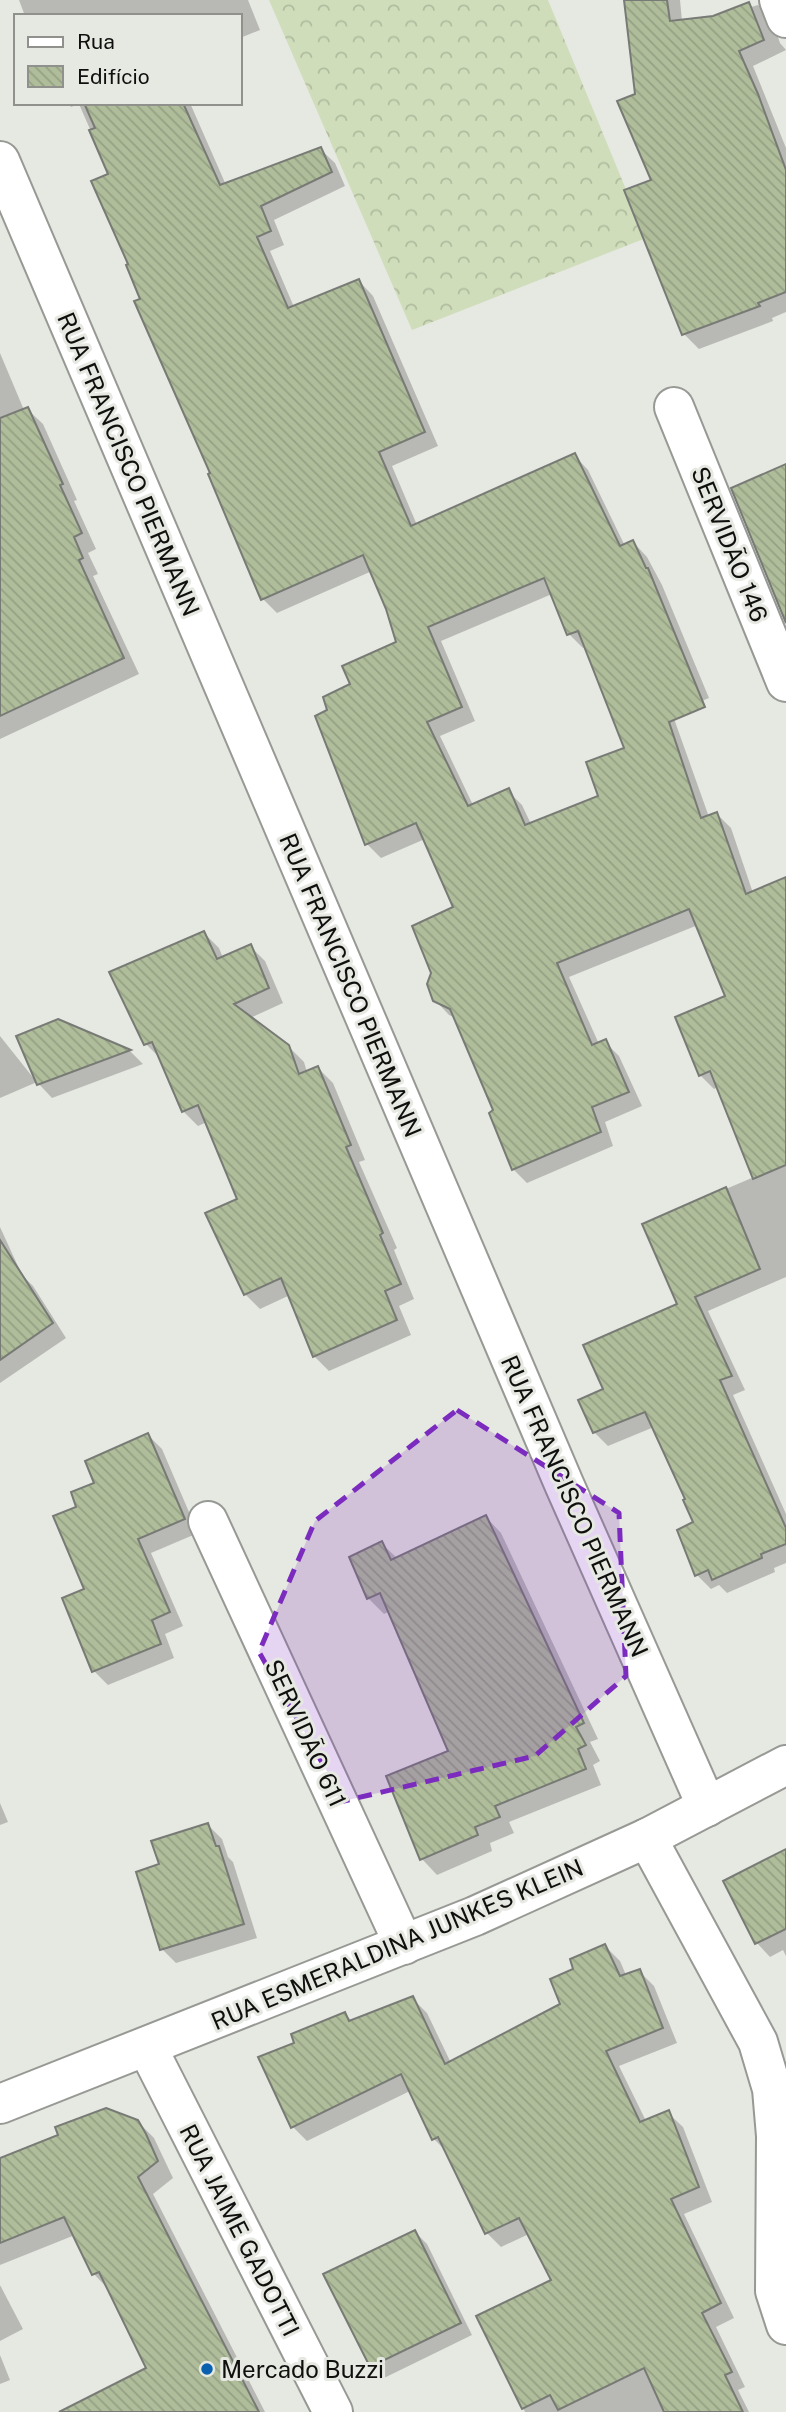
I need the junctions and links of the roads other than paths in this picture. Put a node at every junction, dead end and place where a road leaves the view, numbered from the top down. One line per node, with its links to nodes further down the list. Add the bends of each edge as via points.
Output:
1 (779, 0): 2 (street)
2 (786, 18)
3 (0, 161): 8 (street, RUA FRANCISCO PIERMANN, via 558,1471)
4 (674, 407): 5 (street, SERVIDÃO 146)
5 (786, 682)
6 (208, 1521): 10 (street, SERVIDÃO 611)
7 (786, 1765): 8 (street, RUA ESMERALDINA JUNKES KLEIN)
8 (707, 1807): 9 (street, RUA ESMERALDINA JUNKES KLEIN)
9 (647, 1838): 10 (street, RUA ESMERALDINA JUNKES KLEIN); 13 (street, via 758,2042 772,2089 775,2291)
10 (404, 1945): 11 (street, RUA ESMERALDINA JUNKES KLEIN)
11 (146, 2047): 12 (street, RUA ESMERALDINA JUNKES KLEIN); 14 (street, RUA JAIME GADOTTI)
12 (0, 2104)
13 (786, 2325)
14 (333, 2412)

